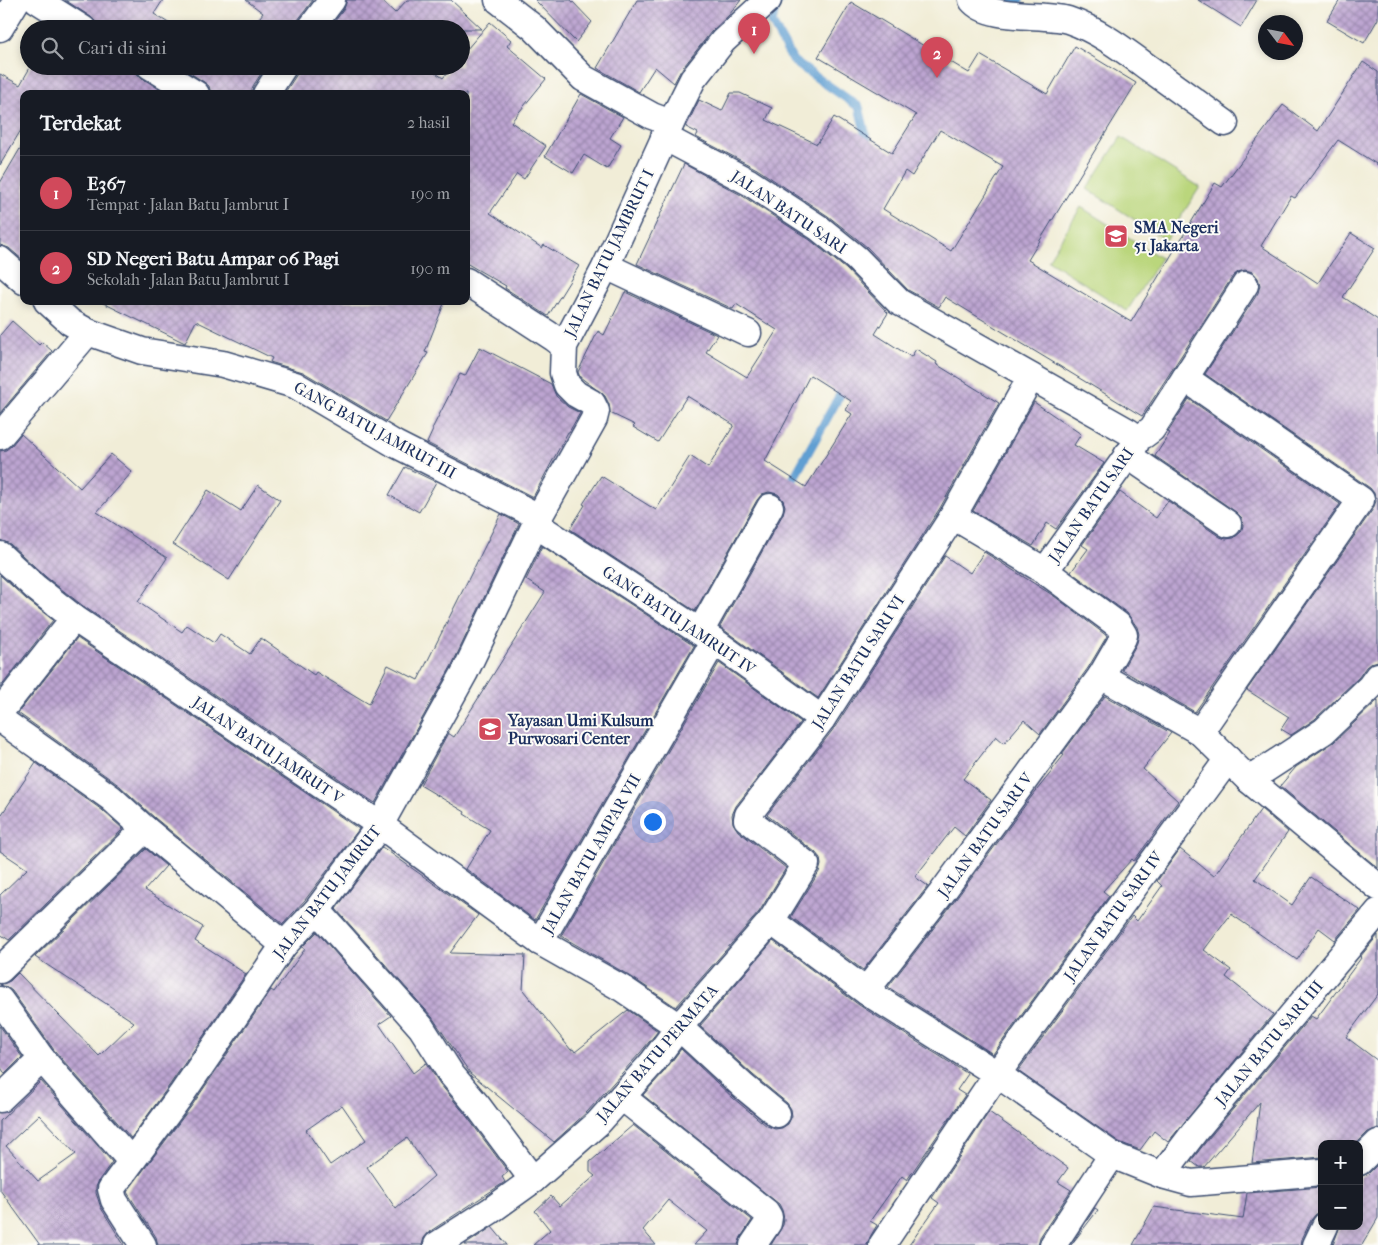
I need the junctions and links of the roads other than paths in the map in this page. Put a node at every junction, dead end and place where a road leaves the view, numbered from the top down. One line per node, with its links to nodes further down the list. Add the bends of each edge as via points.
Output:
1 (17, 0): 9 (street)
2 (37, 0): 7 (street)
3 (332, 0): 8 (street)
4 (498, 0): 15 (street, JALAN BATU SARI, via 534,28 583,78 652,116)
5 (768, 0): 15 (street, JALAN BATU JAMBRUT I, via 723,41 693,79)
6 (972, 0): 14 (street, via 998,14 1059,18 1083,25 1115,43)
7 (69, 20)
8 (317, 20)
9 (0, 28)
10 (164, 75): 12 (street)
11 (278, 75): 13 (street)
12 (186, 90)
13 (269, 90)
14 (1225, 123)
15 (668, 130): 17 (street, JALAN BATU JAMBRUT I); 25 (street, JALAN BATU SARI, via 823,231 856,258 899,302)
16 (0, 260): 18 (street)
17 (606, 266): 23 (street); 24 (street, JALAN BATU JAMBRUT I)
18 (20, 278)
19 (470, 285): 24 (street)
20 (1245, 285): 26 (street)
21 (55, 305): 22 (street)
22 (80, 318): 27 (street); 31 (street, GANG BATU JAMRUT III, via 142,351 223,364 294,385 394,444)
23 (748, 332)
24 (564, 346): 31 (street, JALAN BATU JAMBRUT I, via 563,372 567,385 592,403 596,411)
25 (1031, 378): 28 (street, JALAN BATU SARI, via 1129,432); 30 (street, JALAN BATU SARI VI)
26 (1185, 378): 28 (street, via 1152,429); 42 (street, via 1361,500)
27 (0, 436)
28 (1131, 446): 32 (street); 34 (street, JALAN BATU SARI)
29 (770, 507): 36 (street, JALAN BATU AMPAR VII)
30 (953, 516): 34 (street); 40 (street, JALAN BATU SARI VI)
31 (537, 520): 36 (street, GANG BATU JAMRUT IV); 45 (street, JALAN BATU JAMRUT, via 465,672)
32 (1228, 524)
33 (0, 555): 35 (street, JALAN BATU JAMRUT V)
34 (1045, 571): 37 (street, JALAN BATU SARI, via 1118,625 1124,635)
35 (74, 618): 39 (street); 45 (street, JALAN BATU JAMRUT V)
36 (707, 637): 40 (street, GANG BATU JAMRUT IV); 51 (street, JALAN BATU AMPAR VII)
37 (1101, 676): 42 (street); 54 (street, JALAN BATU SARI V)
38 (1378, 676): 44 (street, via 1324,731)
39 (0, 712)
40 (822, 719): 50 (street, JALAN BATU SARI VI, via 747,817 806,864)
41 (0, 720): 46 (street, via 111,798)
42 (1200, 732): 43 (street)
43 (1228, 759): 44 (street); 58 (street, JALAN BATU SARI IV)
44 (1249, 780): 47 (street)
45 (380, 825): 48 (street, JALAN BATU JAMRUT); 51 (street, JALAN BATU JAMRUT V)
46 (145, 829): 52 (street); 53 (street)
47 (1378, 887)
48 (317, 910): 52 (street, JALAN BATU JAMRUT); 68 (street, via 421,1027 451,1074)
49 (1378, 912): 67 (street, JALAN BATU SARI III)
50 (771, 921): 54 (street); 56 (street, JALAN BATU PERMATA)
51 (540, 942): 56 (street, JALAN BATU AMPAR VII)
52 (284, 945): 65 (street, JALAN BATU JAMRUT, via 181,1095)
53 (0, 970)
54 (867, 992): 58 (street)
55 (0, 1000): 57 (street)
56 (679, 1027): 59 (street, JALAN BATU PERMATA); 61 (street, JALAN BATU AMPAR VII)
57 (42, 1059): 60 (street); 65 (street)
58 (997, 1074): 63 (street); 73 (street, JALAN BATU SARI IV)
59 (622, 1097): 68 (street, JALAN BATU PERMATA); 72 (street, via 766,1212 770,1217 768,1223)
60 (0, 1099)
61 (777, 1114)
62 (1378, 1143): 64 (street)
63 (1112, 1156): 67 (street); 74 (street)
64 (1363, 1158)
65 (131, 1161): 70 (street, JALAN BATU JAMRUT, via 111,1189 114,1200)
66 (1318, 1172): 67 (street, via 1191,1183)
67 (1162, 1175)
68 (533, 1180): 71 (street, JALAN BATU PERMATA)
69 (1323, 1230): 75 (street)
70 (143, 1245)
71 (437, 1245)
72 (753, 1245)
73 (882, 1245)
74 (1053, 1245)
75 (1316, 1245)

